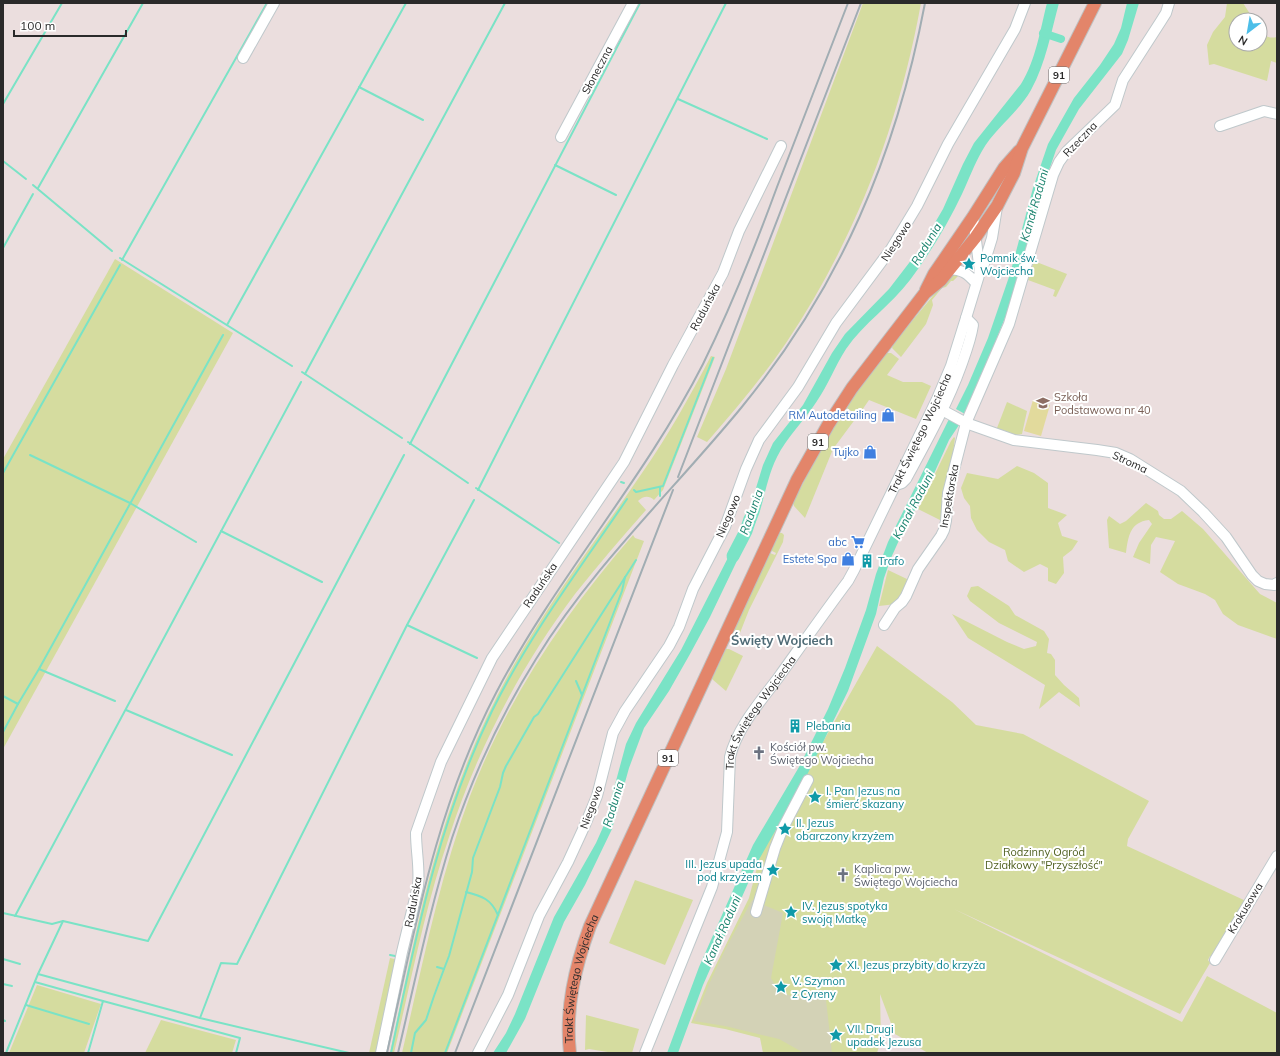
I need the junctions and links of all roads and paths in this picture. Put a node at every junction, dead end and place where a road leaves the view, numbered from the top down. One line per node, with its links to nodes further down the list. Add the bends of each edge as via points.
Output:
1 (274, 3): 6 (street)
2 (633, 3): 9 (street, Słoneczna)
3 (1025, 3): 30 (street, Niegowo, via 1015,29 948,144 899,237 836,323 798,387 759,440 725,526 693,589 679,627 613,733 597,796 585,825 539,916 508,995)
4 (1095, 3): 11 (main road, Trakt Świętego Wojciecha / 91)
5 (1169, 3): 21 (street, Rzeczna, via 1161,21 1123,80 1115,105 1067,151 1059,162 1009,324)
6 (243, 58)
7 (1277, 114): 8 (street, via 1264,111)
8 (1220, 126)
9 (561, 137)
10 (781, 146): 29 (street, Raduńska, via 739,231 723,273 624,462 492,658 441,762 416,833 418,886)
11 (1022, 148): 12 (main road, Trakt Świętego Wojciecha / 91, via 1014,173); 13 (main road, Trakt Świętego Wojciecha / 91, via 1004,168)
12 (997, 206): 14 (main road, Trakt Świętego Wojciecha / 91); 16 (street, Trakt Świętego Wojciecha, via 992,238)
13 (973, 217): 14 (street, Trakt Świętego Wojciecha); 18 (main road, Trakt Świętego Wojciecha / 91, via 934,274)
14 (976, 238): 15 (main road, Trakt Świętego Wojciecha / 91); 16 (street, Trakt Świętego Wojciecha)
15 (949, 269): 17 (street, via 961,270); 18 (main road, Trakt Świętego Wojciecha / 91, via 941,280)
16 (980, 272): 17 (street, Trakt Świętego Wojciecha)
17 (976, 283): 19 (street, Trakt Świętego Wojciecha)
18 (925, 293): 31 (main road, Trakt Świętego Wojciecha / 91, via 852,388 828,425 797,480 752,575 590,926 572,989 568,1038)
19 (966, 318): 20 (street, via 972,325 972,337); 22 (street, Trakt Świętego Wojciecha, via 951,366 937,399)
20 (946, 412): 21 (street, Stroma); 22 (street, via 906,478)
21 (964, 422): 23 (street, Stroma, via 1022,442 1097,450 1116,453 1130,459 1181,491 1226,537 1258,581 1274,585); 24 (street, Inspektorska, via 948,493 944,530 918,569 902,602)
22 (894, 486): 32 (street, Trakt Świętego Wojciecha, via 848,581 757,707 733,746 730,757 727,832 712,887)
23 (1277, 583)
24 (884, 625)
25 (808, 780): 27 (street, via 775,848)
26 (1277, 856): 28 (street, Krokusowa)
27 (756, 912)
28 (1215, 960)
29 (381, 1053)
30 (478, 1053)
31 (570, 1053)
32 (645, 1053)

